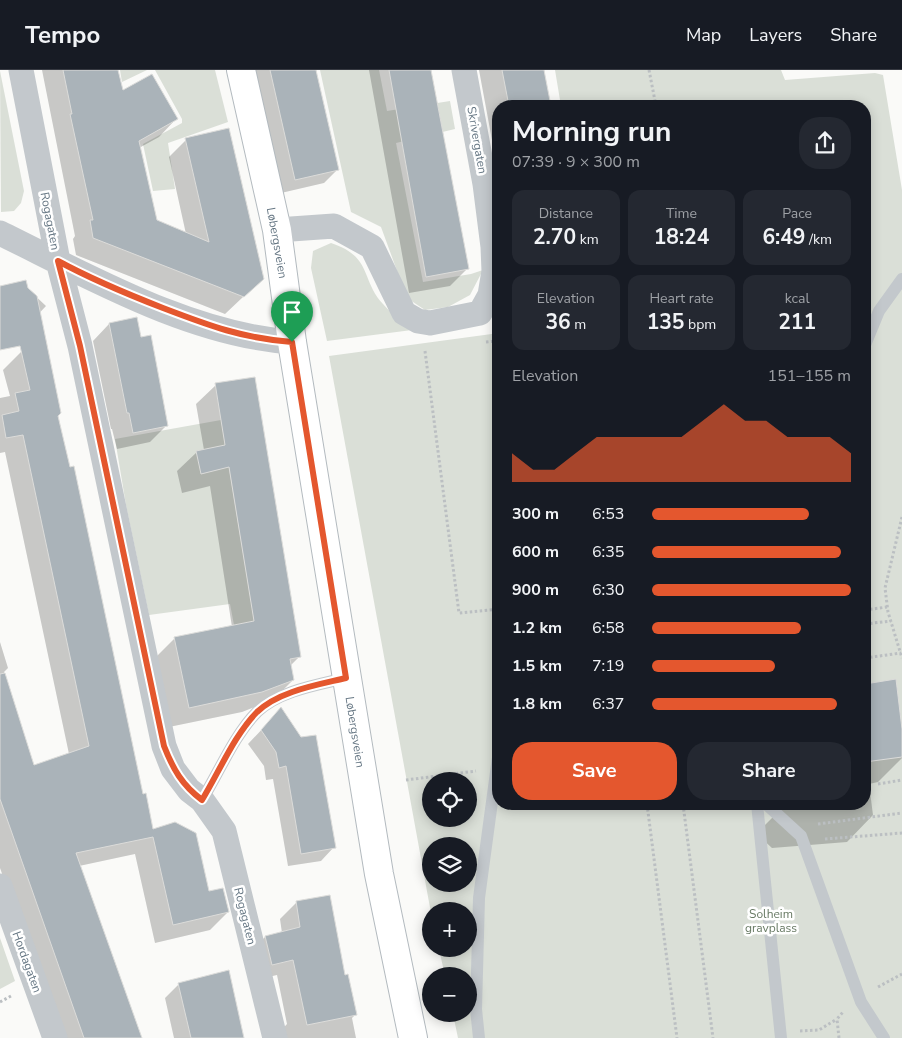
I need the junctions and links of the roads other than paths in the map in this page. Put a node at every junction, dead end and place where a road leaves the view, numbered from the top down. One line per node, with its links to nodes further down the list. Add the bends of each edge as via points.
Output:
1 (20, 70): 7 (street, Rogagaten)
2 (241, 70): 4 (street, Løbergsveien)
3 (464, 70): 6 (street, Skrivergaten, via 485,184)
4 (276, 230): 9 (street, Skrivergaten, via 334,226 372,247 404,313 418,321 430,323 480,313 490,295); 11 (street, Løbergsveien)
5 (0, 233): 7 (street)
6 (492, 252)
7 (58, 261): 11 (street, via 99,283 224,331); 13 (street, Rogagaten, via 80,346 164,746 173,769)
8 (902, 278): 10 (lane, via 879,311)
9 (492, 283)
10 (871, 330)
11 (292, 342): 12 (street, Løbergsveien)
12 (346, 678): 13 (lane, via 302,689 258,711 234,742); 21 (street, Løbergsveien, via 379,874)
13 (202, 800): 20 (street, Rogagaten, via 224,831)
14 (492, 802): 22 (lane, via 479,898 476,1008)
15 (758, 810): 18 (lane)
16 (773, 810): 23 (lane, via 803,841 861,1002)
17 (0, 886): 19 (street, Hordagaten)
18 (780, 1035)
19 (55, 1038)
20 (275, 1038)
21 (413, 1038)
22 (479, 1038)
23 (884, 1038)

